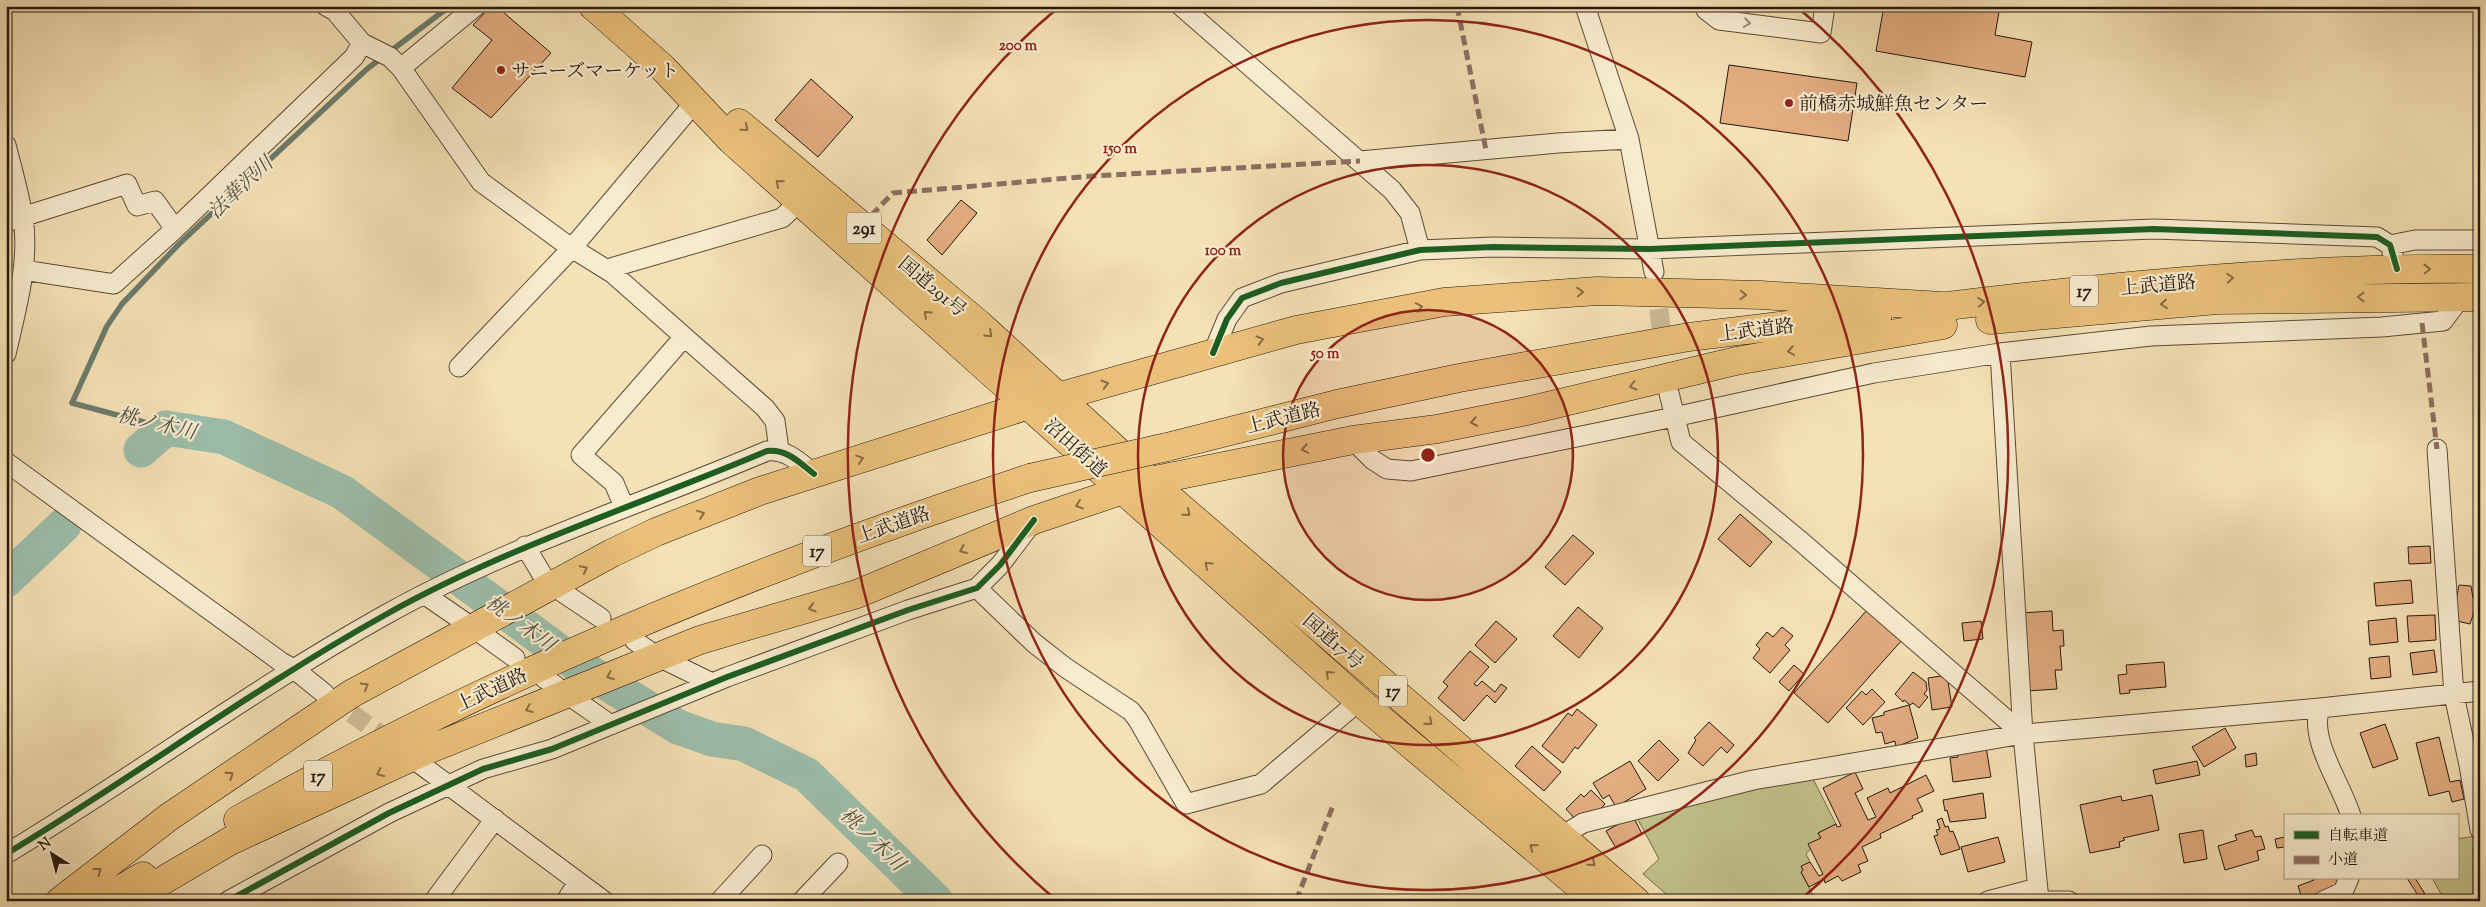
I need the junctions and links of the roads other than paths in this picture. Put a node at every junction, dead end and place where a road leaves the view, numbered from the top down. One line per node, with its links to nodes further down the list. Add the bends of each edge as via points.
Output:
1 (326, 6): 8 (street, via 335,11)
2 (476, 6): 9 (street)
3 (593, 6): 10 (highway, 国道291号 / 291)
4 (1181, 6): 14 (street)
5 (1585, 6): 12 (street)
6 (1705, 6): 7 (street, one-way to 7, via 1719,20 1821,33)
7 (1825, 6)
8 (362, 43): 9 (street, via 390,56); 17 (street, via 354,57)
9 (401, 68): 19 (street, via 481,182)
10 (663, 68): 11 (highway, 国道291号 / 291); 35 (highway, 国道291号 / 291, one-way to 35, via 722,109 979,324)
11 (695, 102): 15 (highway, 国道291号 / 291, one-way to 11, via 731,140); 19 (street)
12 (1629, 140): 14 (street, via 1558,143); 20 (street)
13 (6, 145): 16 (street)
14 (1360, 161): 21 (street, via 1392,190 1410,213)
15 (800, 201): 25 (street, via 782,218); 36 (highway, 国道291号 / 291, one-way to 15)
16 (15, 220): 17 (street, via 127,184 137,206 155,201); 24 (street)
17 (175, 229): 24 (street, via 114,284)
18 (2480, 240): 22 (street, via 2415,240)
19 (572, 248): 25 (street); 33 (street)
20 (1650, 249): 21 (street, via 1493,247); 22 (street, via 2154,229 2377,237); 26 (street)
21 (1420, 250): 30 (street, via 1281,283 1242,298 1227,319)
22 (2393, 257): 23 (highway, 上武道路 / 17, one-way to 23); 28 (highway, 上武道路 / 17, one-way to 22, via 2150,284 2276,274)
23 (2480, 269)
24 (22, 270): 31 (street)
25 (607, 270): 29 (street)
26 (1654, 272)
27 (2470, 297): 28 (highway, 上武道路 / 17, one-way to 28, via 2217,300); 32 (street, via 2443,321 2382,327 2151,336)
28 (1942, 316): 30 (highway, one-way to 28, via 1296,330 1444,302 1597,290 1760,295); 38 (highway, one-way to 38, via 1527,411 1437,429); 52 (highway, 上武道路 / 17, bridge, via 1689,337 1459,378 1338,404 1030,478 908,518)
29 (684, 337): 40 (street, via 765,408 775,422); 45 (street, via 581,455 614,483)
30 (1213, 353): 35 (highway, one-way to 30)
31 (6, 354)
32 (2000, 354): 37 (street, via 1874,373); 64 (street)
33 (459, 367)
34 (1669, 393): 37 (street)
35 (1058, 397): 36 (highway); 43 (highway, 国道17号 / 17)
36 (1029, 405): 42 (highway, one-way to 36); 44 (highway, 沼田街道 / 17)
37 (1674, 417): 38 (street, via 1411,470 1387,469); 64 (street, via 1681,442)
38 (1353, 440): 43 (highway, one-way to 43)
39 (2438, 449): 60 (street)
40 (779, 450): 42 (street, via 791,455); 45 (street, via 768,450 679,488)
41 (6, 462): 55 (street)
42 (814, 474): 48 (highway, one-way to 42, via 656,532 760,491)
43 (1150, 481): 44 (highway); 70 (highway, 国道17号 / 17, one-way to 70)
44 (1123, 490): 46 (highway, one-way to 46); 61 (highway, 国道17号 / 17, one-way to 44)
45 (624, 507): 47 (street)
46 (1034, 520): 49 (street, via 1000,565); 53 (highway, one-way to 53, via 857,594)
47 (525, 546): 48 (street); 50 (street)
48 (549, 586): 51 (highway); 52 (street)
49 (977, 588): 57 (street, via 899,613); 61 (street, via 1034,643 1131,712 1186,804 1261,784)
50 (430, 592): 51 (street); 55 (street)
51 (476, 626): 54 (street); 77 (highway, one-way to 51, via 169,817 296,729 397,667)
52 (604, 627): 56 (highway, 上武道路 / 17)
53 (650, 654): 56 (highway, one-way to 56); 57 (street)
54 (515, 658)
55 (294, 669): 59 (street); 71 (street)
56 (558, 684): 63 (street); 78 (highway, 上武道路 / 17, via 444,711 286,793); 79 (highway, one-way to 79, via 425,751 230,841)
57 (704, 687): 63 (street)
58 (2480, 691): 60 (street)
59 (325, 694)
60 (2454, 694): 62 (street); 69 (street)
61 (1360, 700): 86 (highway, 国道17号 / 17, one-way to 61)
62 (2320, 708): 64 (street); 67 (street, via 2317,727 2320,741)
63 (618, 723): 66 (street, via 552,749 483,768)
64 (2023, 734): 70 (street, via 1753,780 1583,823); 76 (street)
65 (416, 761): 66 (street)
66 (446, 784): 68 (street); 80 (street)
67 (2350, 814)
68 (495, 819): 75 (street); 81 (street)
69 (2480, 830)
70 (1564, 839): 87 (highway, 国道17号 / 17, one-way to 87)
71 (6, 854)
72 (762, 855): 84 (street)
73 (838, 863): 85 (street)
74 (2348, 880): 90 (street, via 2343,892)
75 (578, 882): 82 (street); 83 (street)
76 (2041, 896): 88 (street); 89 (street)
77 (60, 901)
78 (101, 901)
79 (128, 901)
80 (228, 901)
81 (434, 901)
82 (566, 901)
83 (604, 901)
84 (720, 901)
85 (802, 901)
86 (1597, 901)
87 (1636, 901)
88 (1988, 901)
89 (2069, 901)
90 (2323, 901)

